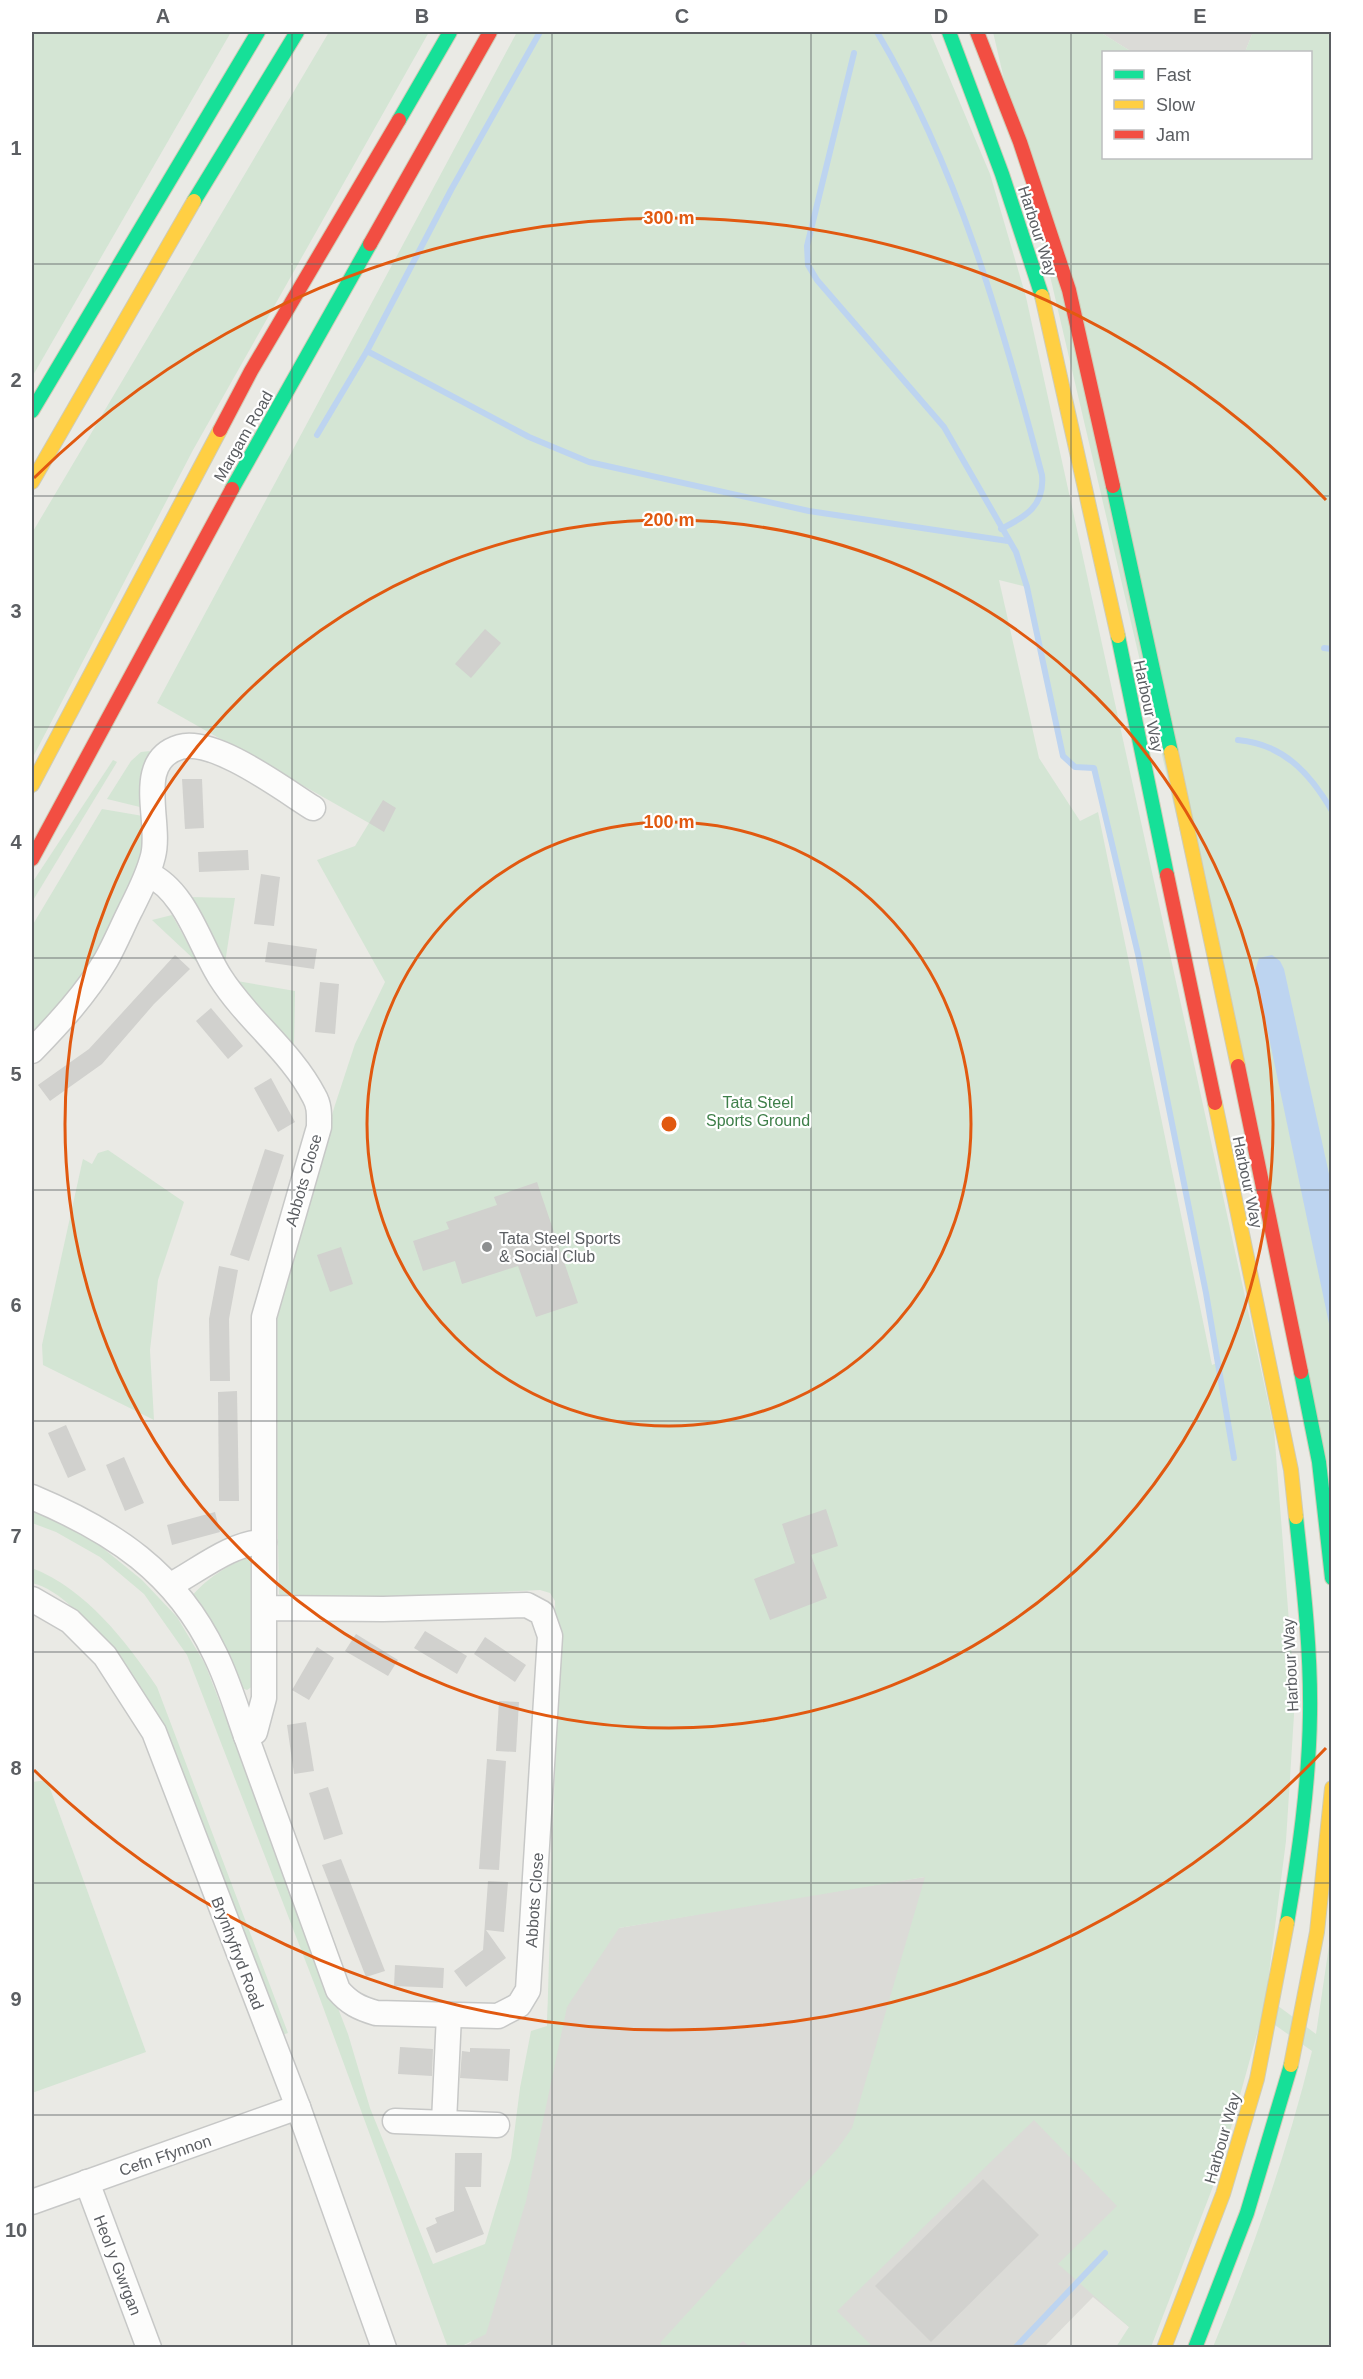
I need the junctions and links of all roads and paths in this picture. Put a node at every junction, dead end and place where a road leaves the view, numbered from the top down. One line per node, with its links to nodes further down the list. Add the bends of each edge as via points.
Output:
1 (258, 32): 7 (main road)
2 (297, 32): 8 (main road, via 209,174)
3 (450, 32): 9 (main road, Margam Road, via 251,371)
4 (490, 32): 11 (main road, Margam Road, via 208,532)
5 (949, 32): 31 (main road, Harbour Way, via 1002,174 1043,301 1120,647 1291,1470 1303,1583 1310,1713 1303,1829 1279,1970 1257,2079 1223,2194)
6 (978, 32): 16 (main road, Harbour Way, via 1020,142 1069,291 1148,642 1293,1329 1319,1462)
7 (32, 411)
8 (32, 482)
9 (32, 785)
10 (313, 808): 12 (street, via 225,755 202,746 180,747 164,756 156,767 151,788 157,836)
11 (32, 859)
12 (148, 874): 13 (street, via 106,960 68,1014); 15 (street, Abbots Close, via 160,880 177,899 221,979 303,1078 319,1110 319,1127 264,1317)
13 (32, 1051)
14 (32, 1497): 17 (street, Abbots Close, via 78,1516 111,1537)
15 (264, 1542): 17 (street, via 219,1558); 19 (street, Abbots Close)
16 (1332, 1578)
17 (172, 1587): 20 (street, Abbots Close, via 215,1654)
18 (32, 1599): 23 (street, Brynhyfryd Road, via 70,1621 105,1656 154,1732)
19 (265, 1608): 20 (street, Abbots Close, via 264,1698 255,1732); 22 (street, Abbots Close, via 526,1605 537,1608 547,1622 550,1636 528,1990 519,2005 498,2016)
20 (246, 1736): 22 (street, Abbots Close, via 338,1990 359,2008 376,2013)
21 (1332, 1788): 32 (main road, via 1309,1988 1272,2134 1245,2220)
22 (448, 2015): 25 (street)
23 (298, 2107): 27 (street, Cefn Ffynnon); 30 (street, Brynhyfryd Road)
24 (395, 2121): 25 (street)
25 (444, 2122): 26 (street)
26 (497, 2125)
27 (87, 2182): 28 (street, Cefn Ffynnon); 29 (street, Heol y Gwrgan)
28 (32, 2202)
29 (149, 2348)
30 (384, 2348)
31 (1164, 2348)
32 (1195, 2348)

